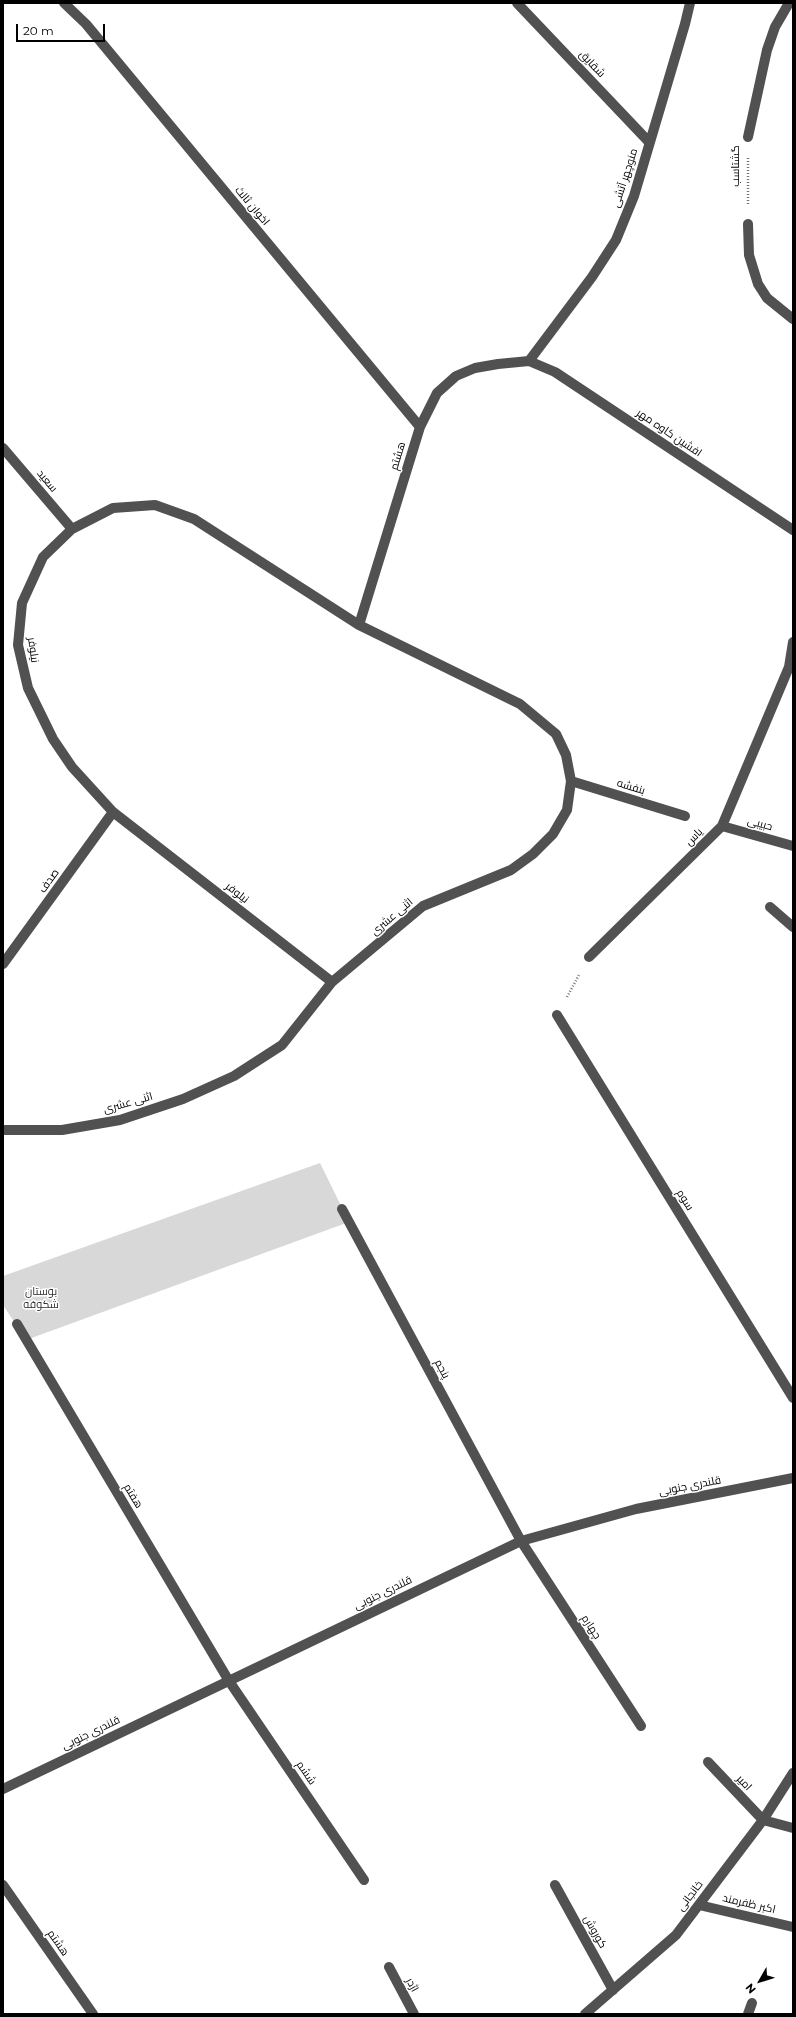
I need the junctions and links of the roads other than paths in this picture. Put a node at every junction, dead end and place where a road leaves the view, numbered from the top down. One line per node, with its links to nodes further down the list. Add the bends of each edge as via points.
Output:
1 (64, 3): 10 (street, اخوان ثالث, via 86,24)
2 (517, 3): 6 (street, شقایق)
3 (690, 3): 6 (street, منوچهر آتشی)
4 (789, 3): 5 (street, گشتاسب, via 775,28 767,50)
5 (748, 137)
6 (649, 142): 9 (street, منوچهر آتشی, via 634,196 616,240 592,277)
7 (748, 224): 8 (street, via 748,255 758,284 767,298)
8 (793, 319)
9 (529, 361): 10 (street, هشتم, via 475,368 456,376 437,393); 13 (street, افشین کاوه مهر, via 555,372)
10 (420, 427): 14 (street, هشتم)
11 (3, 448): 12 (street, سعید)
12 (72, 529): 14 (street, نیلوفر, via 113,508 155,505 194,519); 18 (street, نیلوفر, via 43,557 22,603 18,645 28,688 53,739 72,767)
13 (793, 530)
14 (359, 625): 17 (street, اثنی عشری, via 520,704 556,734 566,755)
15 (793, 642): 16 (street, یاس)
16 (791, 668): 20 (street, یاس)
17 (571, 781): 19 (street, بنفشه); 26 (street, اثنی عشری, via 567,810 553,834 533,854 511,870 423,906)
18 (114, 812): 25 (street, صدف); 26 (street, نیلوفر)
19 (685, 816)
20 (722, 826): 21 (street, حبیبی); 24 (street, یاس)
21 (793, 846)
22 (770, 907): 23 (street)
23 (793, 927)
24 (589, 957)
25 (3, 964)
26 (332, 982): 28 (street, اثنی عشری, via 282,1044 234,1076 183,1099 120,1120 62,1130)
27 (557, 1015): 31 (street, سوم)
28 (3, 1130)
29 (342, 1209): 33 (street, پنجم)
30 (17, 1324): 34 (street, هفتم)
31 (793, 1398)
32 (793, 1478): 33 (street, قلندری جنوبی, via 636,1509)
33 (521, 1541): 34 (street, قلندری جنوبی); 35 (street, چهارم)
34 (229, 1680): 38 (street, قلندری جنوبی); 41 (street, ششم)
35 (641, 1726)
36 (708, 1762): 39 (street, امیر)
37 (793, 1773): 39 (street, خانجانی)
38 (3, 1788)
39 (763, 1820): 40 (street); 44 (street, خانجانی)
40 (793, 1828)
41 (364, 1880)
42 (3, 1885): 50 (street, هشتم)
43 (555, 1885): 47 (street, کوروش)
44 (699, 1905): 45 (street, اکبر ظفرمند); 47 (street, خانجانی, via 676,1935)
45 (793, 1927)
46 (389, 1967): 51 (street, اژدر)
47 (613, 1990): 49 (street, خانجانی)
48 (752, 2002): 52 (street)
49 (591, 2013)
50 (93, 2014)
51 (414, 2014)
52 (748, 2014)

